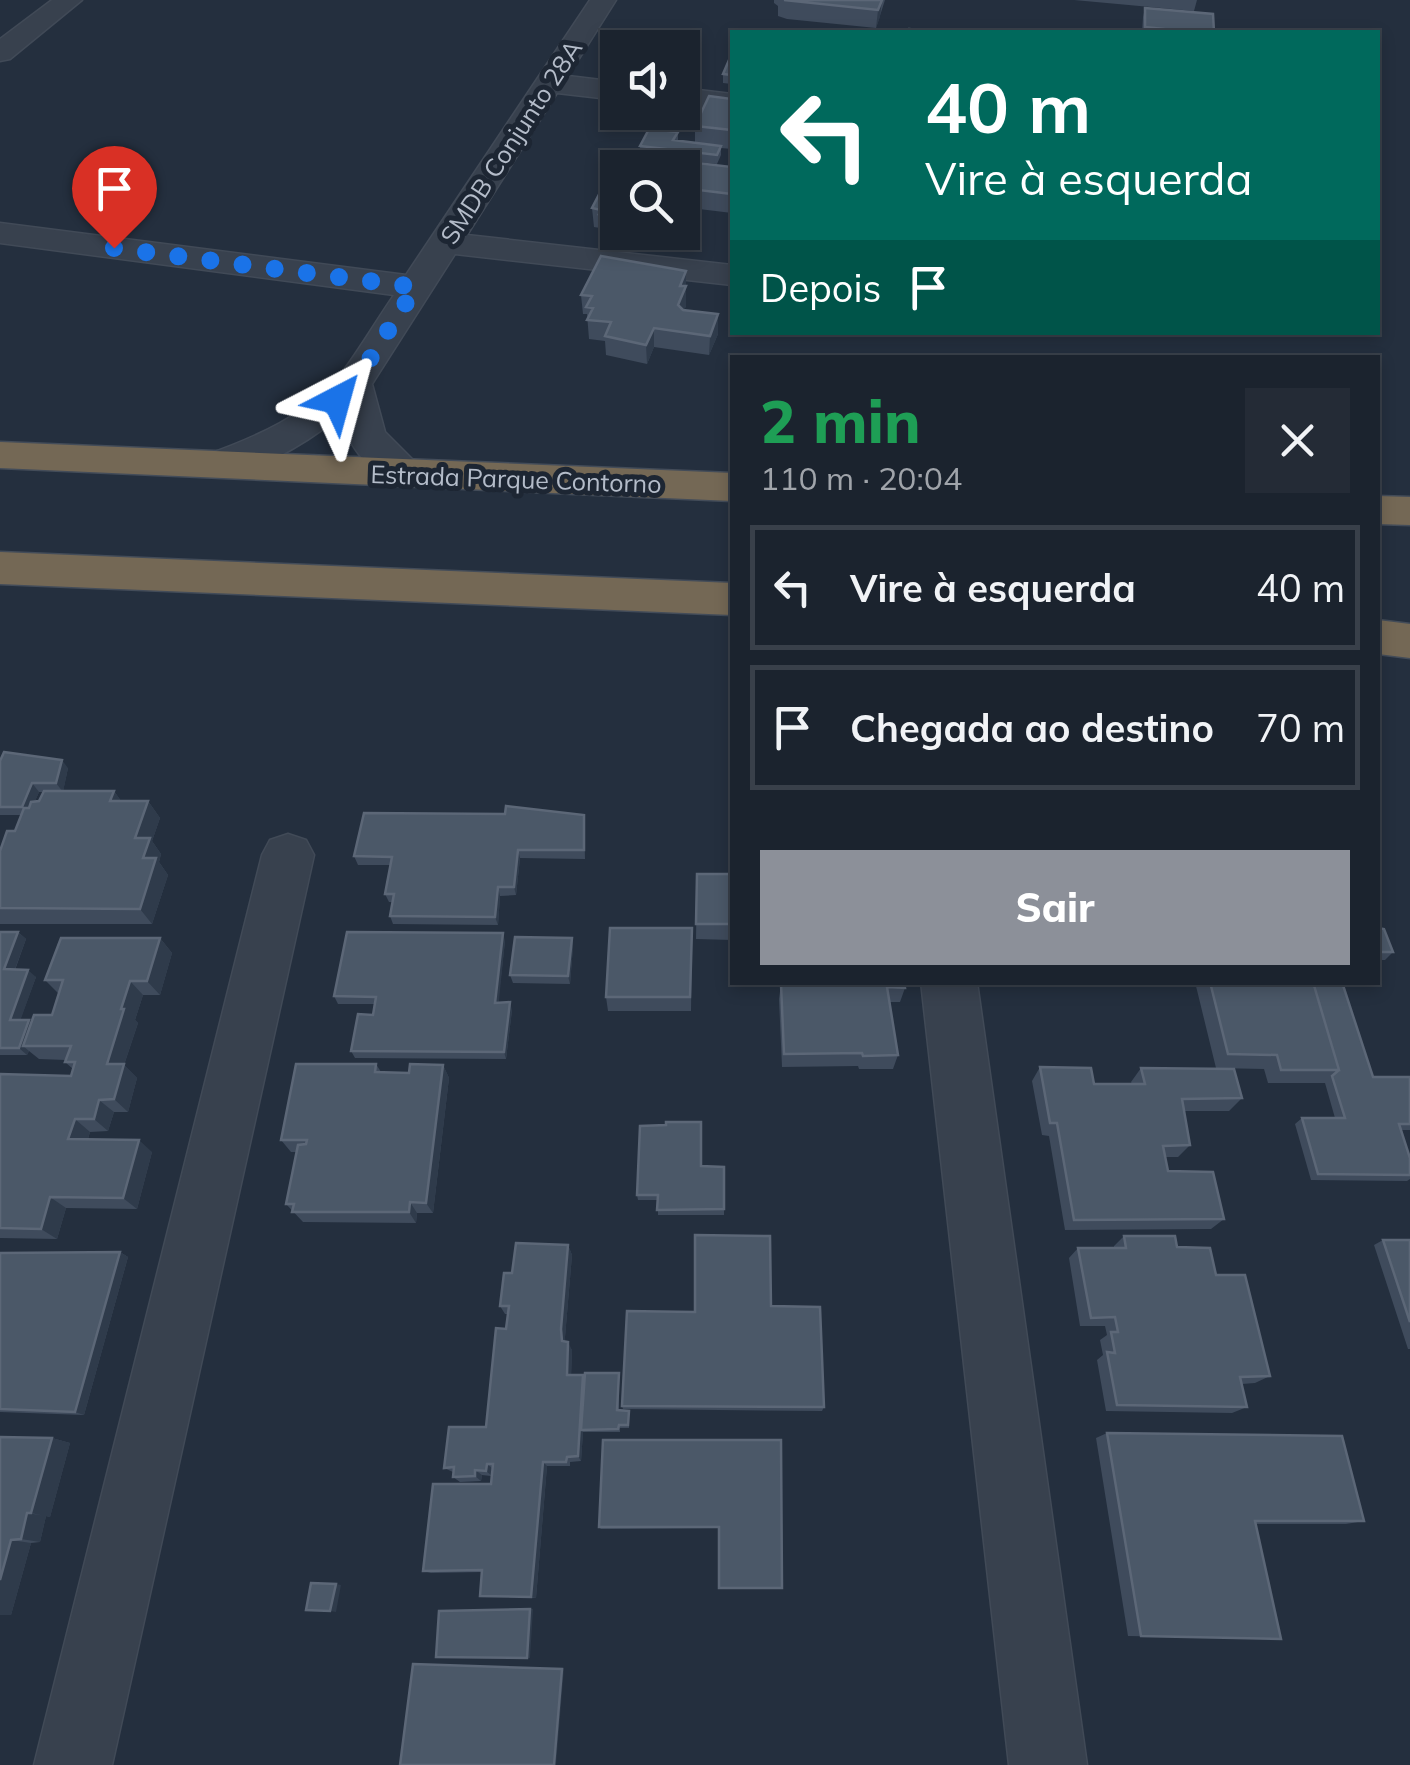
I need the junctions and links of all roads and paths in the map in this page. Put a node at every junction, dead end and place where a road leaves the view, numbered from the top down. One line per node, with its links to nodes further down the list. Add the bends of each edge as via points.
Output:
1 (68, 0): 3 (street)
2 (603, 0): 6 (street, SMDB Conjunto 28A)
3 (30, 32): 4 (street); 5 (street)
4 (0, 42)
5 (0, 53)
6 (548, 84): 7 (street); 11 (street, SMDB Conjunto 28A)
7 (600, 88)
8 (700, 99): 9 (street)
9 (730, 102)
10 (0, 234): 13 (street)
11 (445, 243): 12 (street); 13 (street, SMDB Conjunto 28A)
12 (730, 275)
13 (416, 287): 14 (street, SMDB Conjunto 28A)
14 (354, 384): 16 (street, SMDB Conjunto 28A, via 291,437); 17 (street, via 356,419 366,440)
15 (0, 455): 16 (highway, Estrada Parque Contorno)
16 (220, 464): 17 (highway, Estrada Parque Contorno)
17 (408, 476): 18 (highway, Estrada Parque Contorno)
18 (730, 487)
19 (1380, 510): 20 (highway)
20 (1410, 511)
21 (0, 568): 22 (highway)
22 (730, 598)
23 (1380, 637): 24 (highway)
24 (1410, 640)
25 (288, 855): 27 (street)
26 (949, 985): 28 (street)
27 (72, 1765)
28 (1048, 1765)

